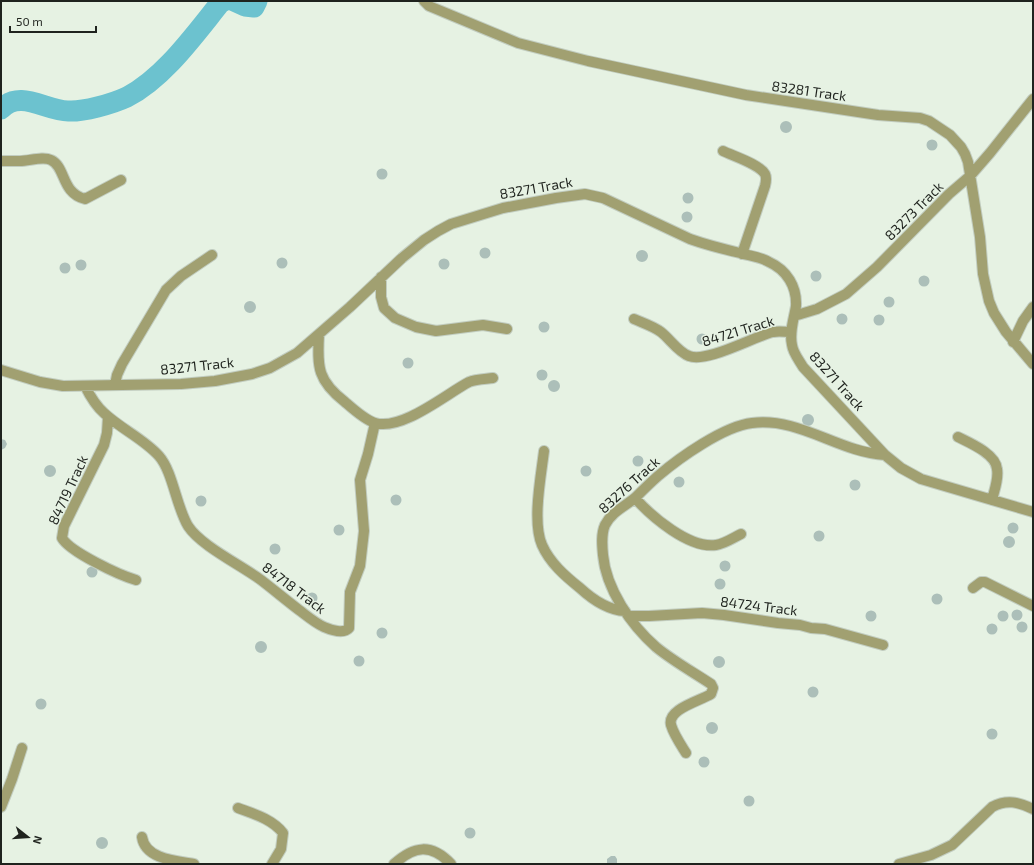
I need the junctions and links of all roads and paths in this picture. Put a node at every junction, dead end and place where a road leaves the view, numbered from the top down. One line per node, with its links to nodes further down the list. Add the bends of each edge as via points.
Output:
1 (424, 1): 5 (street, 83281 Track, via 429,6 518,43 588,61 746,95 878,115 920,118 950,135 961,147)
2 (1033, 99): 5 (street, 83273 Track)
3 (723, 152): 7 (street, via 759,168 767,178)
4 (1, 161): 6 (street, via 44,158 51,160 56,164 73,194 85,199)
5 (970, 176): 11 (street, 83273 Track, via 850,291 817,309); 16 (street, 83281 Track, via 987,296 994,313)
6 (121, 180)
7 (742, 254): 9 (street, 83271 Track, via 690,239 595,195 574,195 503,208 452,224 424,240); 11 (street, 83271 Track, via 768,261 790,279 796,296)
8 (212, 255): 20 (street, via 181,276 166,290 122,364)
9 (381, 277): 13 (street, via 382,304 389,314 416,327 436,331 483,325); 15 (street, 83271 Track)
10 (1033, 307): 16 (street)
11 (794, 316): 14 (street, 83271 Track)
12 (634, 319): 14 (street, 84721 Track, via 661,332 683,353 693,358 711,355 774,332)
13 (507, 329)
14 (791, 332): 26 (street, 83271 Track, via 792,347 803,367)
15 (319, 335): 20 (street, 83271 Track, via 284,362 234,378 181,384); 23 (street, via 319,367 325,382 336,395)
16 (1013, 342): 17 (street, 83281 Track)
17 (1033, 364)
18 (1, 370): 21 (street, 83271 Track, via 40,382)
19 (493, 378): 23 (street, via 470,382 398,422)
20 (115, 385): 21 (street, 83271 Track)
21 (85, 386): 22 (street, 84718 Track)
22 (108, 417): 23 (street, 84718 Track, via 152,449 162,460 182,514 194,533 317,623 331,630 340,631 350,628 350,592 360,566 364,531 360,480); 31 (street, 84719 Track, via 104,445 64,526 62,538 105,568)
23 (375, 423)
24 (958, 437): 28 (street, via 990,456 998,468)
25 (544, 451): 34 (street, 84724 Track, via 538,516 541,544 554,564 585,593 608,607)
26 (885, 455): 27 (street, 83276 Track, via 848,448 792,426 751,423 737,427 704,444 664,471); 28 (street, 83271 Track, via 921,479)
27 (635, 498): 30 (street, via 651,515 672,531 692,541 716,545); 34 (street, 83276 Track, via 610,517 603,534 606,575)
28 (992, 500): 29 (street, 83271 Track)
29 (1033, 512)
30 (741, 534)
31 (136, 580)
32 (973, 588): 33 (street, via 985,582)
33 (1033, 606)
34 (627, 613): 35 (street, 84724 Track, via 649,616 702,613 800,624); 37 (street, 83276 Track, via 657,648 713,688 711,694 677,710 672,717 671,726)
35 (883, 645)
36 (22, 748): 38 (street)
37 (686, 753)
38 (1, 807)
39 (238, 808): 43 (street, via 270,821 282,833 281,849)
40 (1033, 809): 46 (street, via 1012,802 999,804 992,807 952,845 931,855)
41 (142, 837): 42 (street, via 143,844 152,852 172,861)
42 (194, 864)
43 (272, 864)
44 (394, 864): 45 (street, via 404,854 422,849 438,853)
45 (451, 864)
46 (899, 864)

